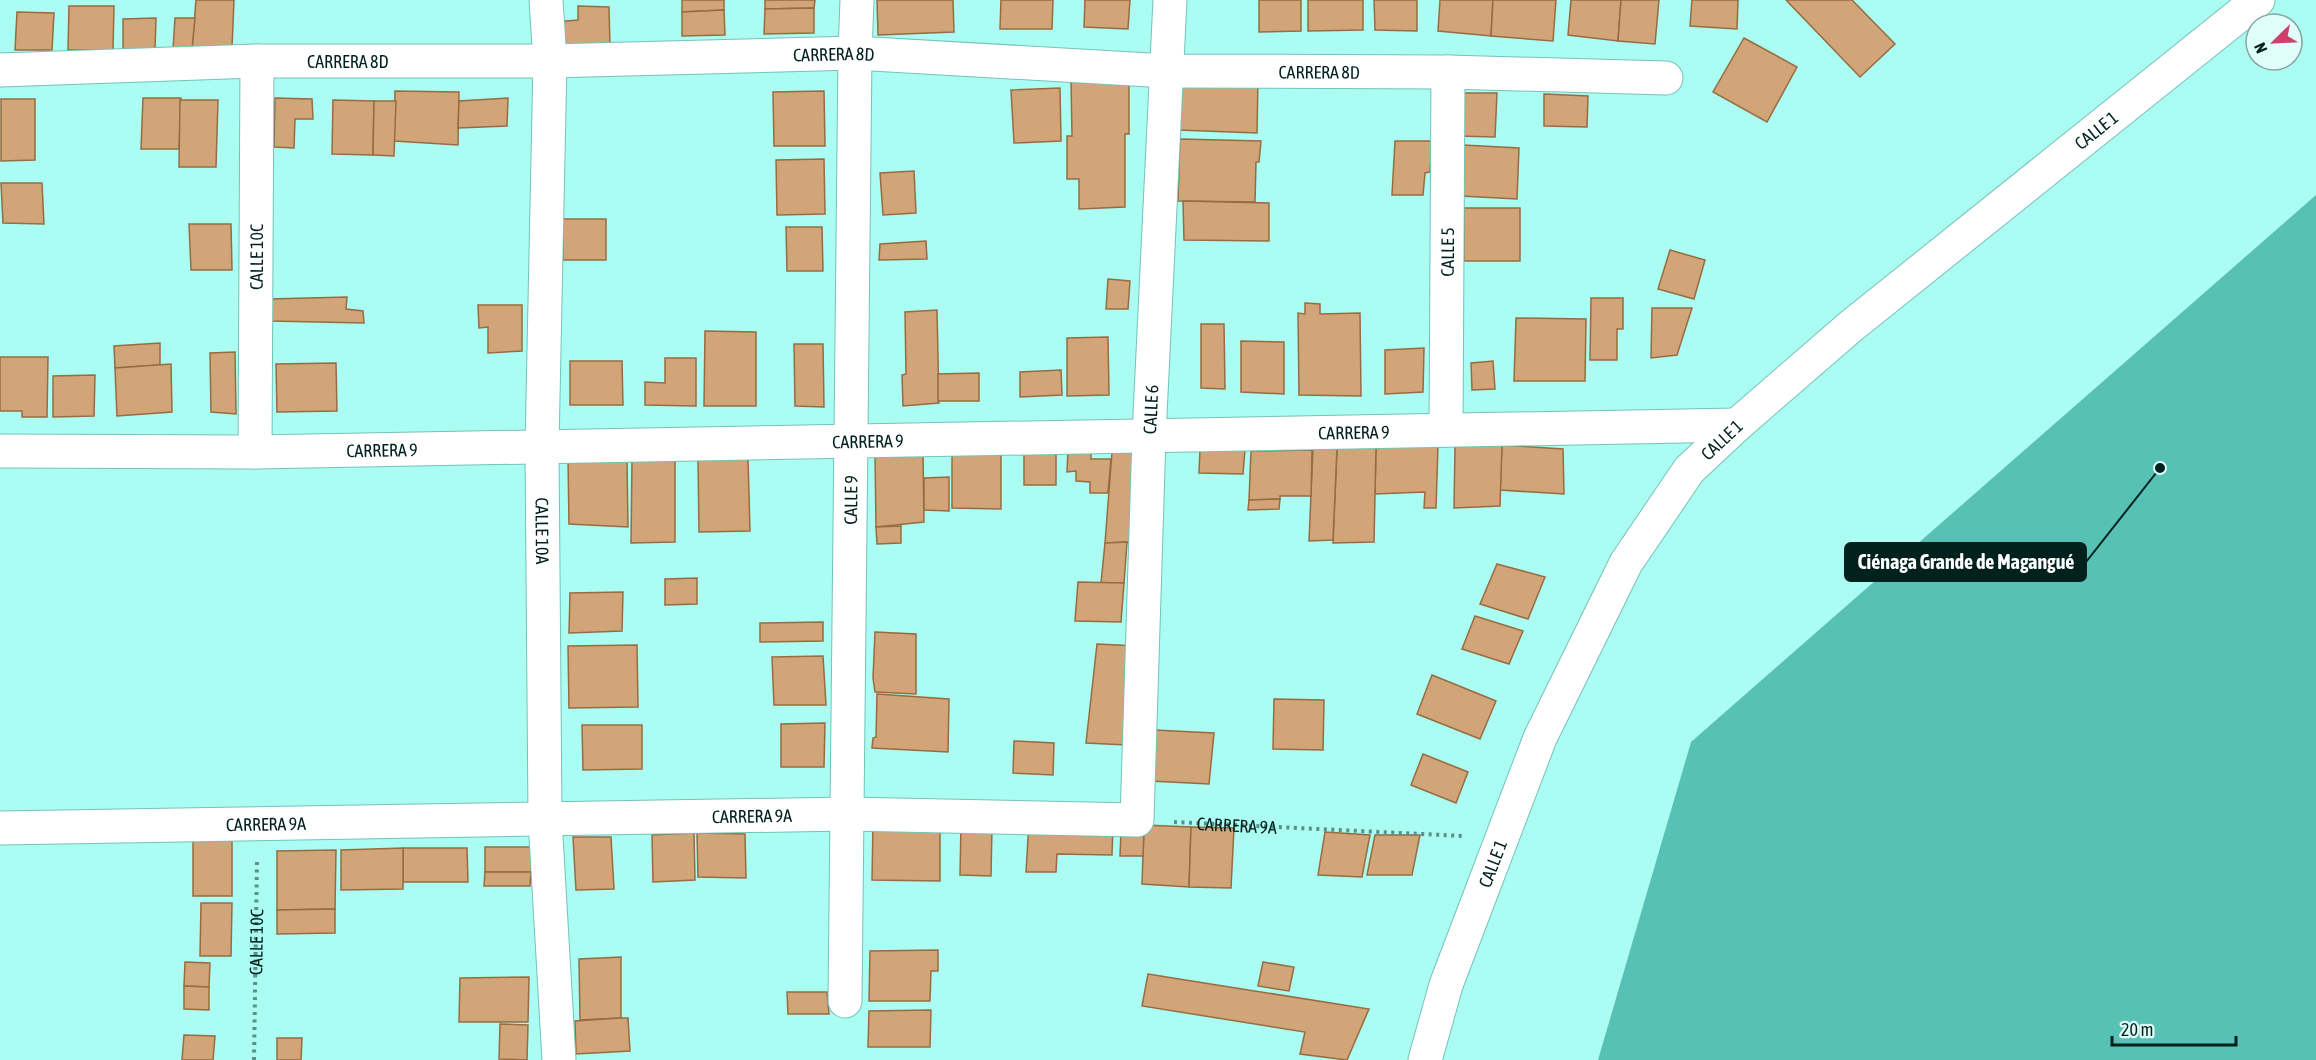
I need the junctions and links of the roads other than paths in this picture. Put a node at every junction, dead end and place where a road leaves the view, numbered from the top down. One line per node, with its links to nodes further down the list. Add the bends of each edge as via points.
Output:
1 (546, 0): 7 (street, CALLE 10A)
2 (857, 0): 5 (street, CALLE 9)
3 (1170, 0): 9 (street, CALLE 6)
4 (2258, 0): 12 (street, CALLE 1, via 1850,327)
5 (855, 53): 7 (street, CARRERA 8D); 9 (street, CARRERA 8D); 15 (street, CALLE 9)
6 (257, 61): 7 (street, CARRERA 8D); 8 (street, CARRERA 8D); 18 (street, CALLE 10C)
7 (550, 61): 16 (street, CALLE 10A)
8 (0, 69)
9 (1167, 71): 10 (street, CARRERA 8D); 14 (street, CALLE 6)
10 (1448, 72): 11 (street, CARRERA 8D); 13 (street, CALLE 5)
11 (1666, 78)
12 (1737, 425): 13 (street, CARRERA 9); 25 (street, CALLE 1, via 1689,470 1626,563 1540,738 1446,985)
13 (1446, 430): 14 (street, CARRERA 9)
14 (1149, 436): 15 (street, CARRERA 9); 21 (street, CALLE 6)
15 (851, 441): 16 (street, CARRERA 9); 19 (street, CALLE 9)
16 (542, 447): 18 (street, CARRERA 9); 20 (street, CALLE 10A)
17 (0, 450): 18 (street, CARRERA 9)
18 (255, 452)
19 (847, 814): 20 (street, CARRERA 9A); 21 (street, CARRERA 9A); 23 (street, CALLE 9)
20 (545, 819): 22 (street, CARRERA 9A); 24 (street, CALLE 10A)
21 (1137, 820)
22 (0, 828)
23 (845, 1002)
24 (559, 1060)
25 (1425, 1060)

